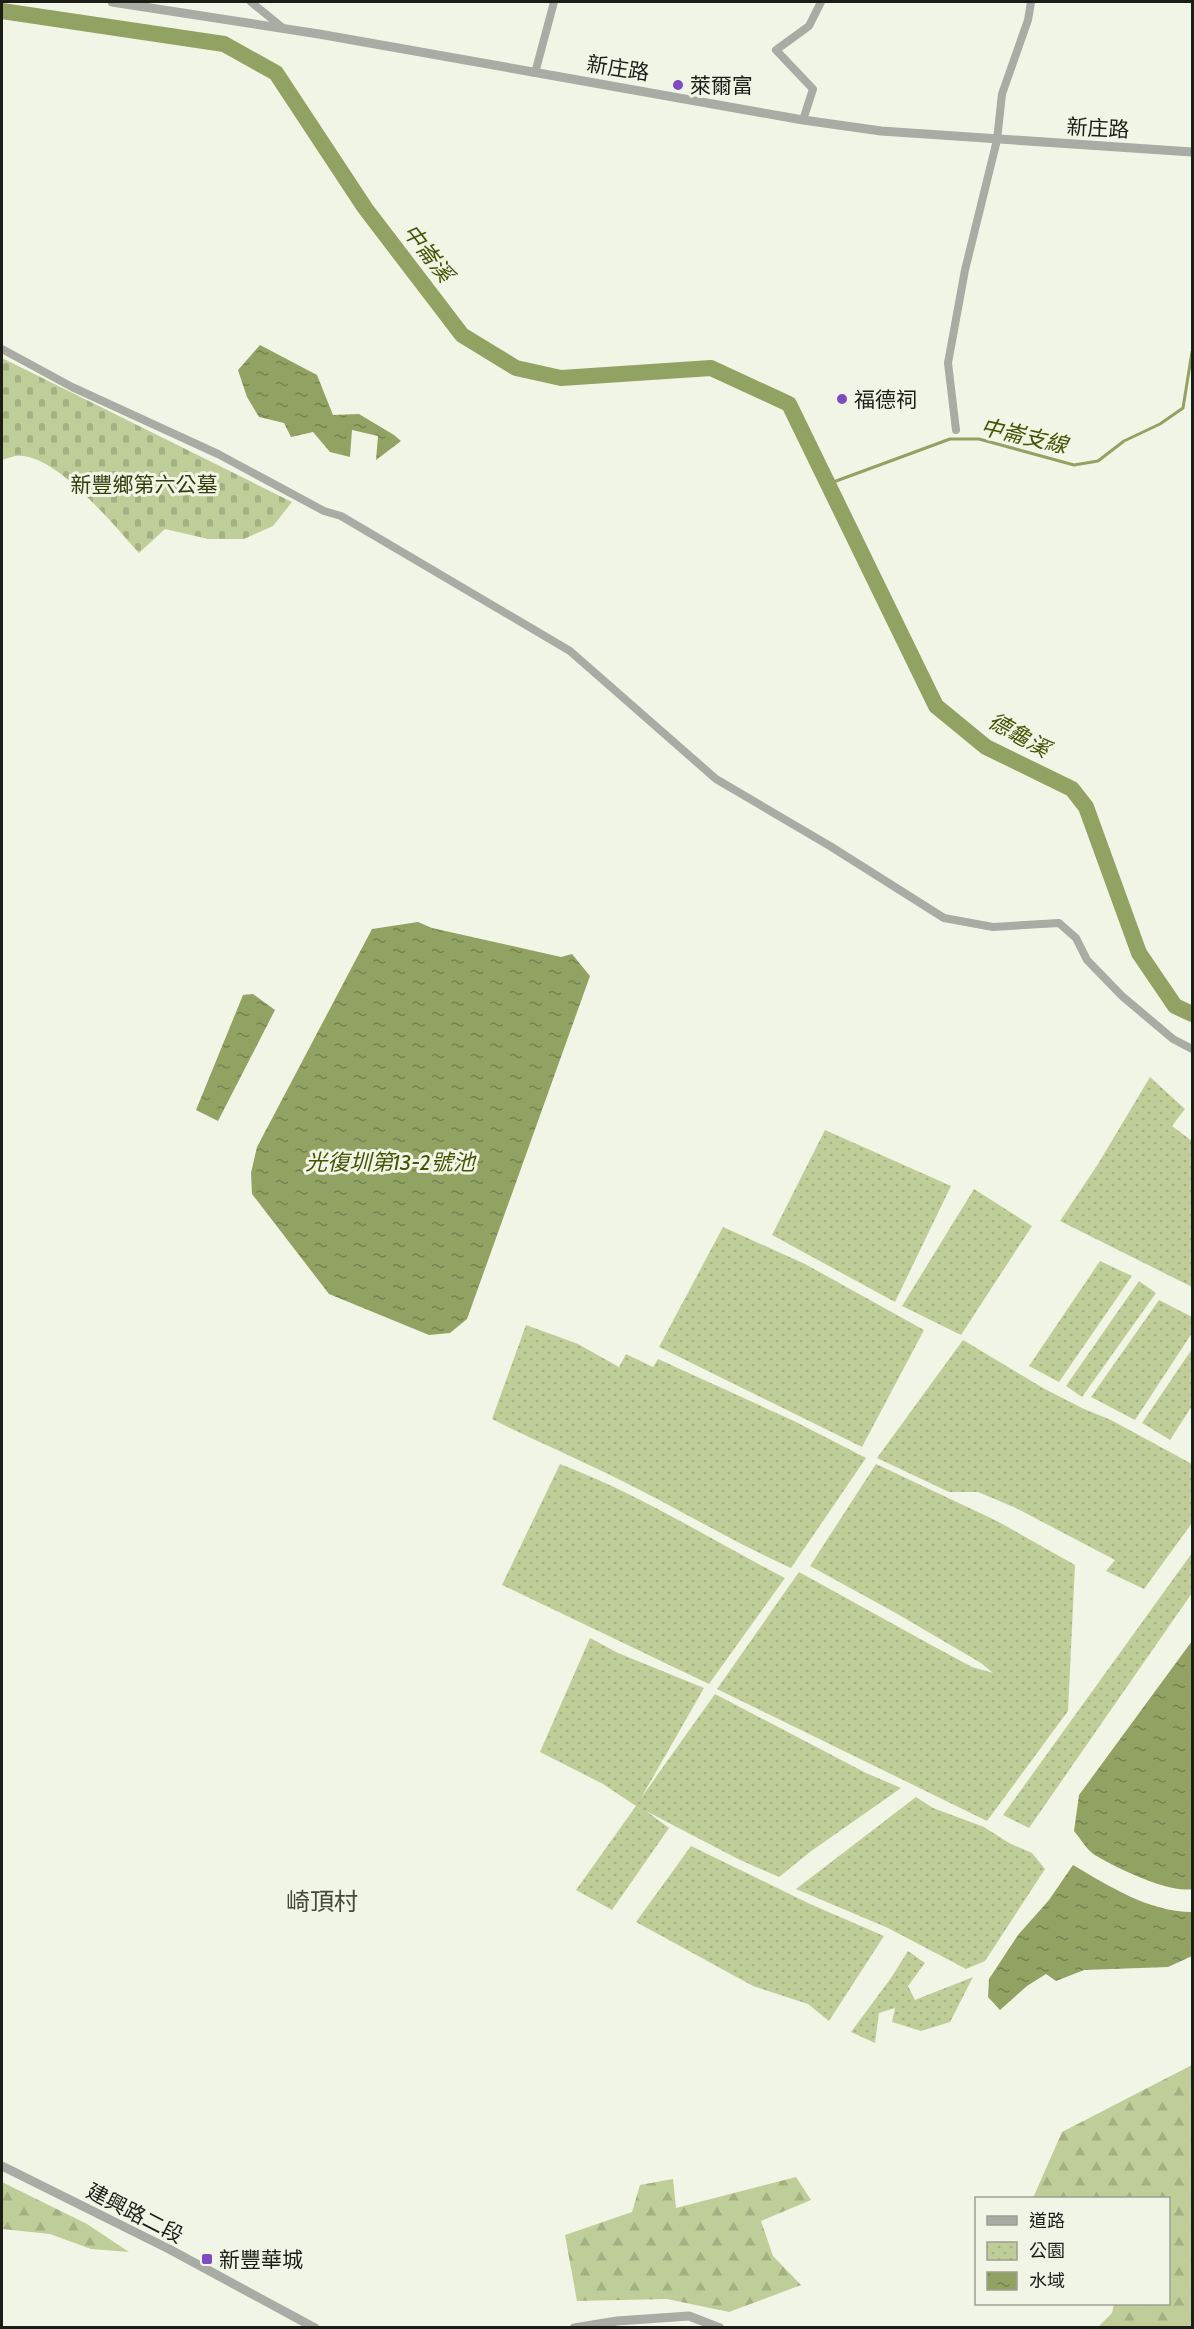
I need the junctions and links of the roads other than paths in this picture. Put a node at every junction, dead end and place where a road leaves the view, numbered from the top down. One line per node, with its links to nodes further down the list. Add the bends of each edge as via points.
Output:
1 (112, 2): 6 (street, 新庄路)
2 (251, 2): 6 (street)
3 (555, 2): 7 (street)
4 (821, 2): 8 (street, via 809,26 776,50 813,89)
5 (1031, 2): 9 (street, via 1002,94)
6 (283, 28): 7 (street, 新庄路)
7 (535, 73): 8 (street, 新庄路)
8 (803, 120): 9 (street, 新庄路, via 880,131)
9 (997, 140): 10 (street, 新庄路); 12 (street, via 965,270 948,363)
10 (1192, 152)
11 (2, 349): 13 (street, via 72,387 341,516 570,651 716,779 944,918 993,927 1059,923 1076,938 1087,960 1122,996 1173,1039)
12 (956, 430)
13 (1192, 1049)
14 (2, 2166): 15 (street, 建興路二段, via 169,2249)
15 (315, 2328)
16 (574, 2328): 17 (street, via 616,2320 689,2316)
17 (720, 2328)

